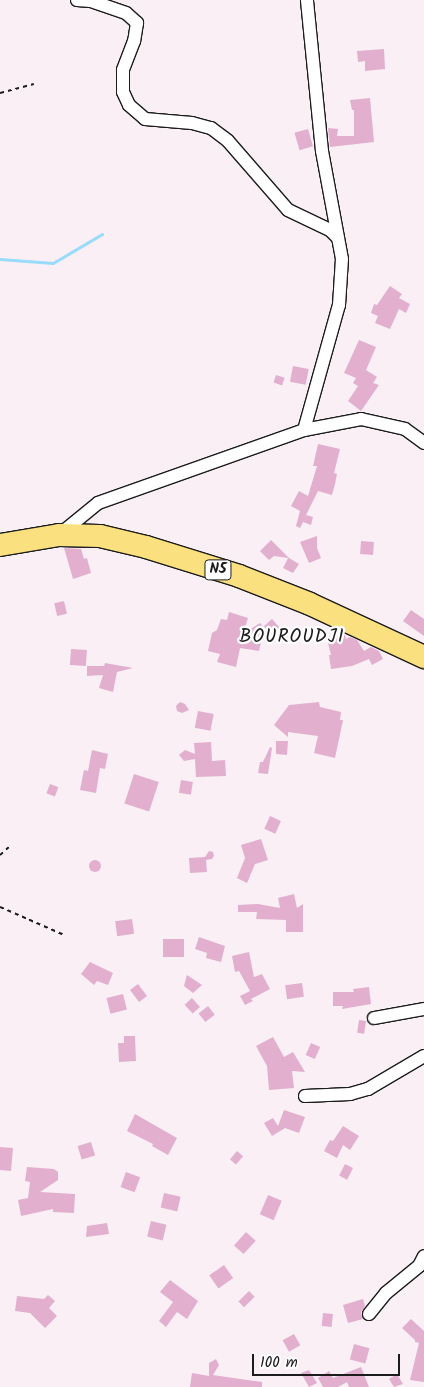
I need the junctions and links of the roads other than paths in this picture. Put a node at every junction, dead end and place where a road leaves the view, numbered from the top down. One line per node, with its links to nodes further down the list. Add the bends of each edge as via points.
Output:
1 (77, 0): 3 (street, via 91,1 126,13 137,23 123,70 123,92 128,105 145,119 211,128 228,140 288,210 330,230)
2 (308, 0): 3 (street, via 322,151)
3 (338, 238): 4 (street, via 342,259 339,305)
4 (304, 430): 5 (street, via 361,419 405,428); 6 (street, via 98,504)
5 (424, 443)
6 (59, 535): 7 (highway, N5); 8 (highway, N5, via 100,536 239,576 310,604)
7 (0, 544)
8 (424, 657)
9 (424, 1009): 10 (street)
10 (374, 1018)
11 (424, 1056): 12 (street, via 368,1089 350,1094)
12 (305, 1096)
13 (424, 1256): 14 (street, via 419,1266 386,1293)
14 (369, 1314)

